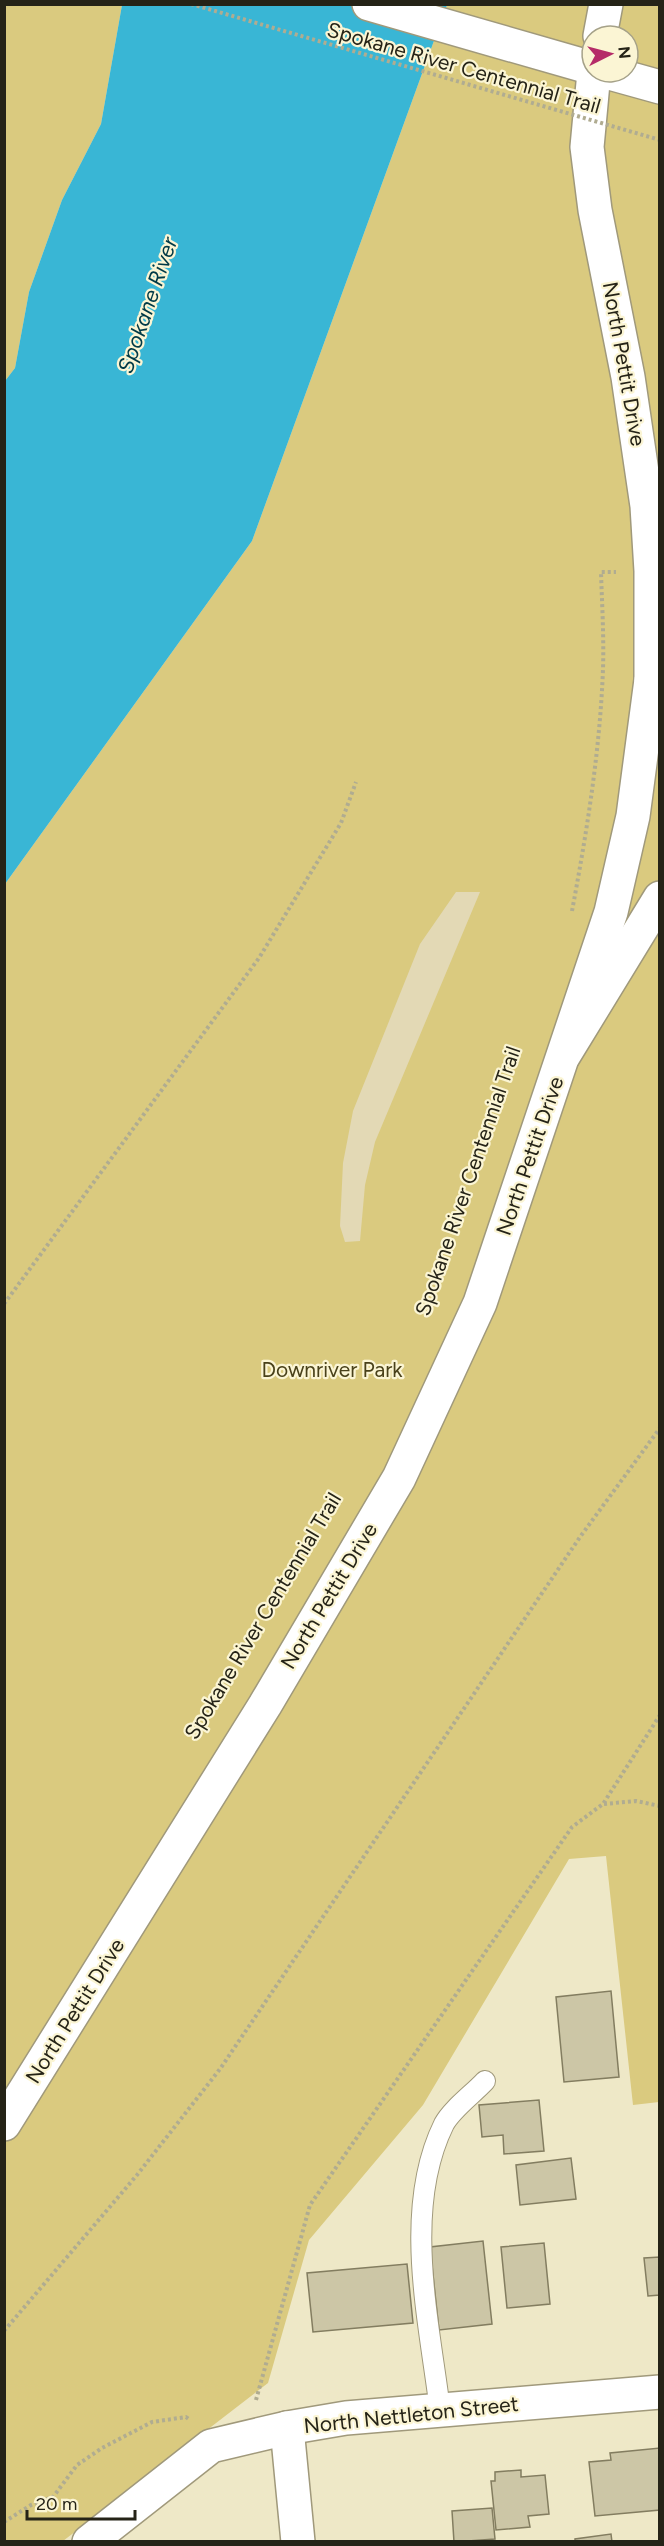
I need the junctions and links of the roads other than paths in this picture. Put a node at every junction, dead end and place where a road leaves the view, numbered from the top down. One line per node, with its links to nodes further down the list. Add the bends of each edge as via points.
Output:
1 (369, 4): 4 (street)
2 (606, 4): 3 (street)
3 (602, 24)
4 (580, 66)
5 (640, 81): 7 (street)
6 (592, 84): 8 (street, North Pettit Drive, via 587,147 647,506)
7 (660, 87)
8 (656, 640): 9 (street, North Pettit Drive)
9 (655, 680): 11 (street, North Pettit Drive, via 633,816 611,912)
10 (660, 898): 11 (street)
11 (564, 1055): 13 (street, North Pettit Drive, via 480,1303 399,1478 265,1705)
12 (485, 2081): 15 (lane, via 444,2123 427,2177 420,2233)
13 (4, 2124)
14 (660, 2392): 15 (street, North Nettleton Street)
15 (440, 2410): 16 (street, North Nettleton Street, via 346,2418)
16 (287, 2428): 17 (street, North Nettleton Street, via 211,2446); 18 (street)
17 (89, 2541)
18 (298, 2541)

